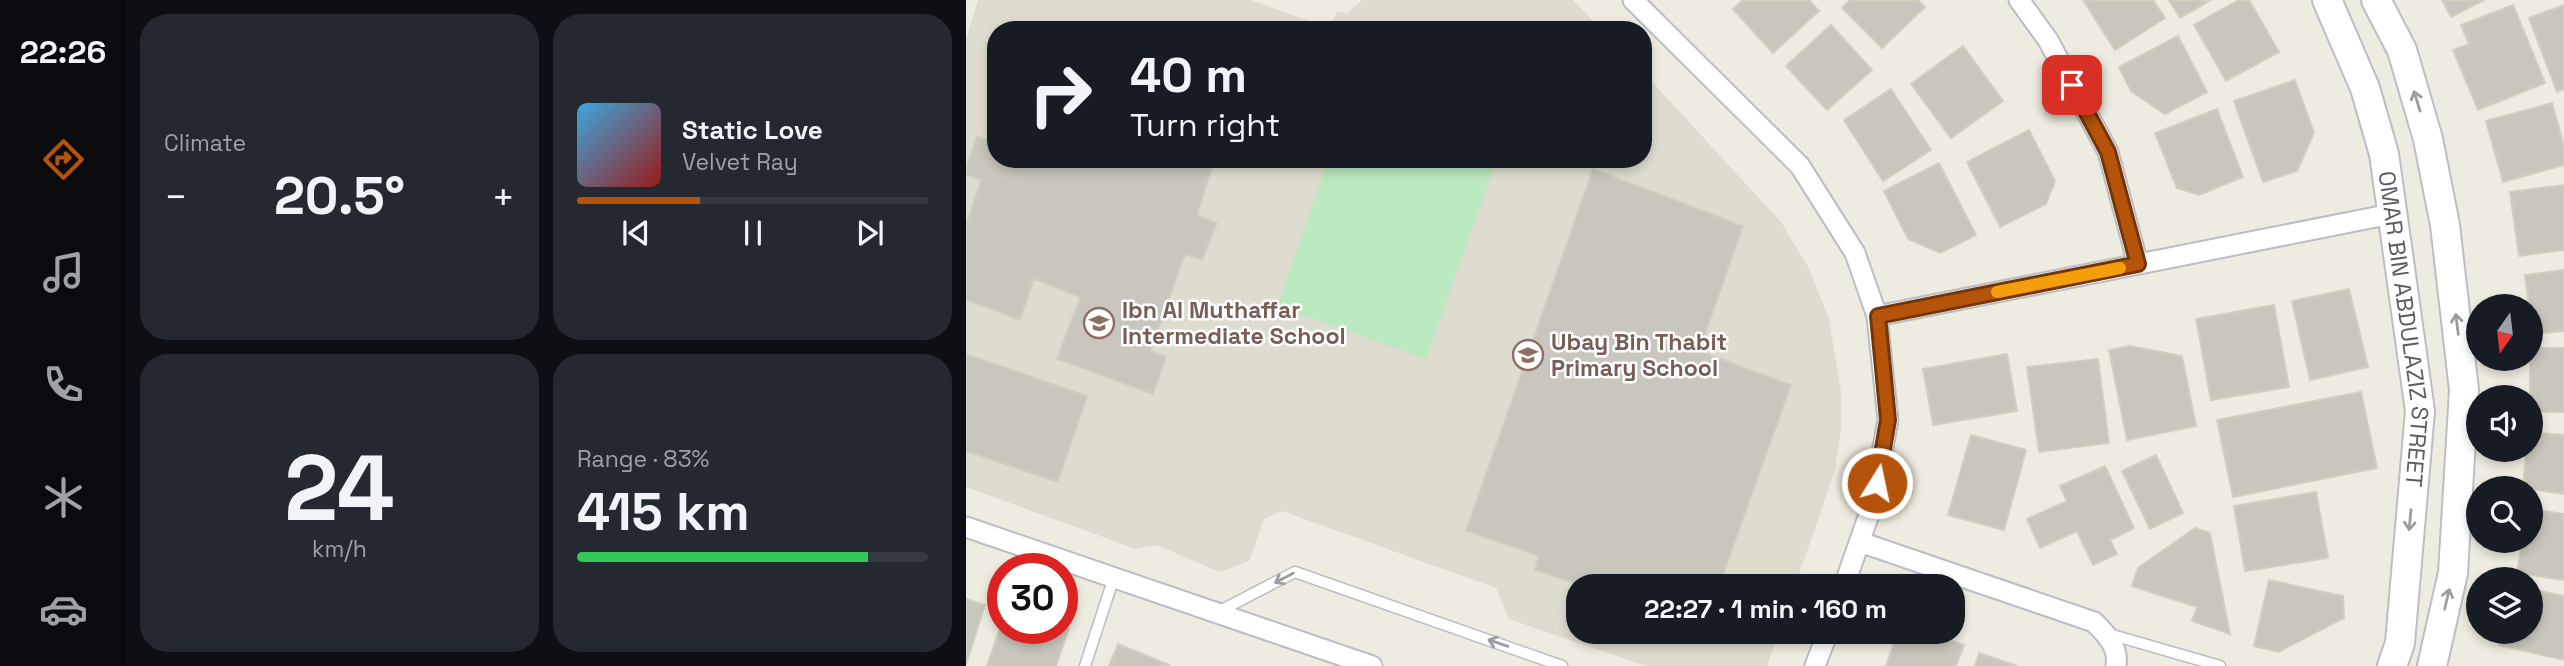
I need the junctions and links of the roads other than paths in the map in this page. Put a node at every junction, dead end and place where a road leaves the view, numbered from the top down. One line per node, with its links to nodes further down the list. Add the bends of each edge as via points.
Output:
1 (1633, 0): 7 (street, via 1800,166 1855,253)
2 (2018, 0): 6 (street, via 2048,40 2108,152)
3 (2327, 0): 5 (street, OMAR BIN ABDULAZIZ STREET, via 2369,101 2384,154)
4 (2376, 0): 22 (street, one-way to 4, via 2453,573 2465,390 2445,225 2428,139 2402,50)
5 (2391, 214): 6 (street); 21 (street, OMAR BIN ABDULAZIZ STREET, one-way to 21, via 2420,411 2400,643)
6 (2138, 264): 7 (street)
7 (1878, 316): 9 (street, via 1888,420 1873,503)
8 (966, 527): 11 (street)
9 (1860, 542): 10 (street); 13 (street, via 2094,622)
10 (1848, 574)
11 (1114, 576): 12 (street); 15 (lane)
12 (1218, 612): 16 (street); 17 (lane, one-way to 12, via 1295,572)
13 (2106, 634): 19 (street, via 2117,657); 20 (lane)
14 (1823, 644): 18 (street)
15 (1085, 666)
16 (1372, 666)
17 (1562, 666)
18 (1815, 666)
19 (2116, 666)
20 (2220, 666)
21 (2392, 666)
22 (2432, 666)

